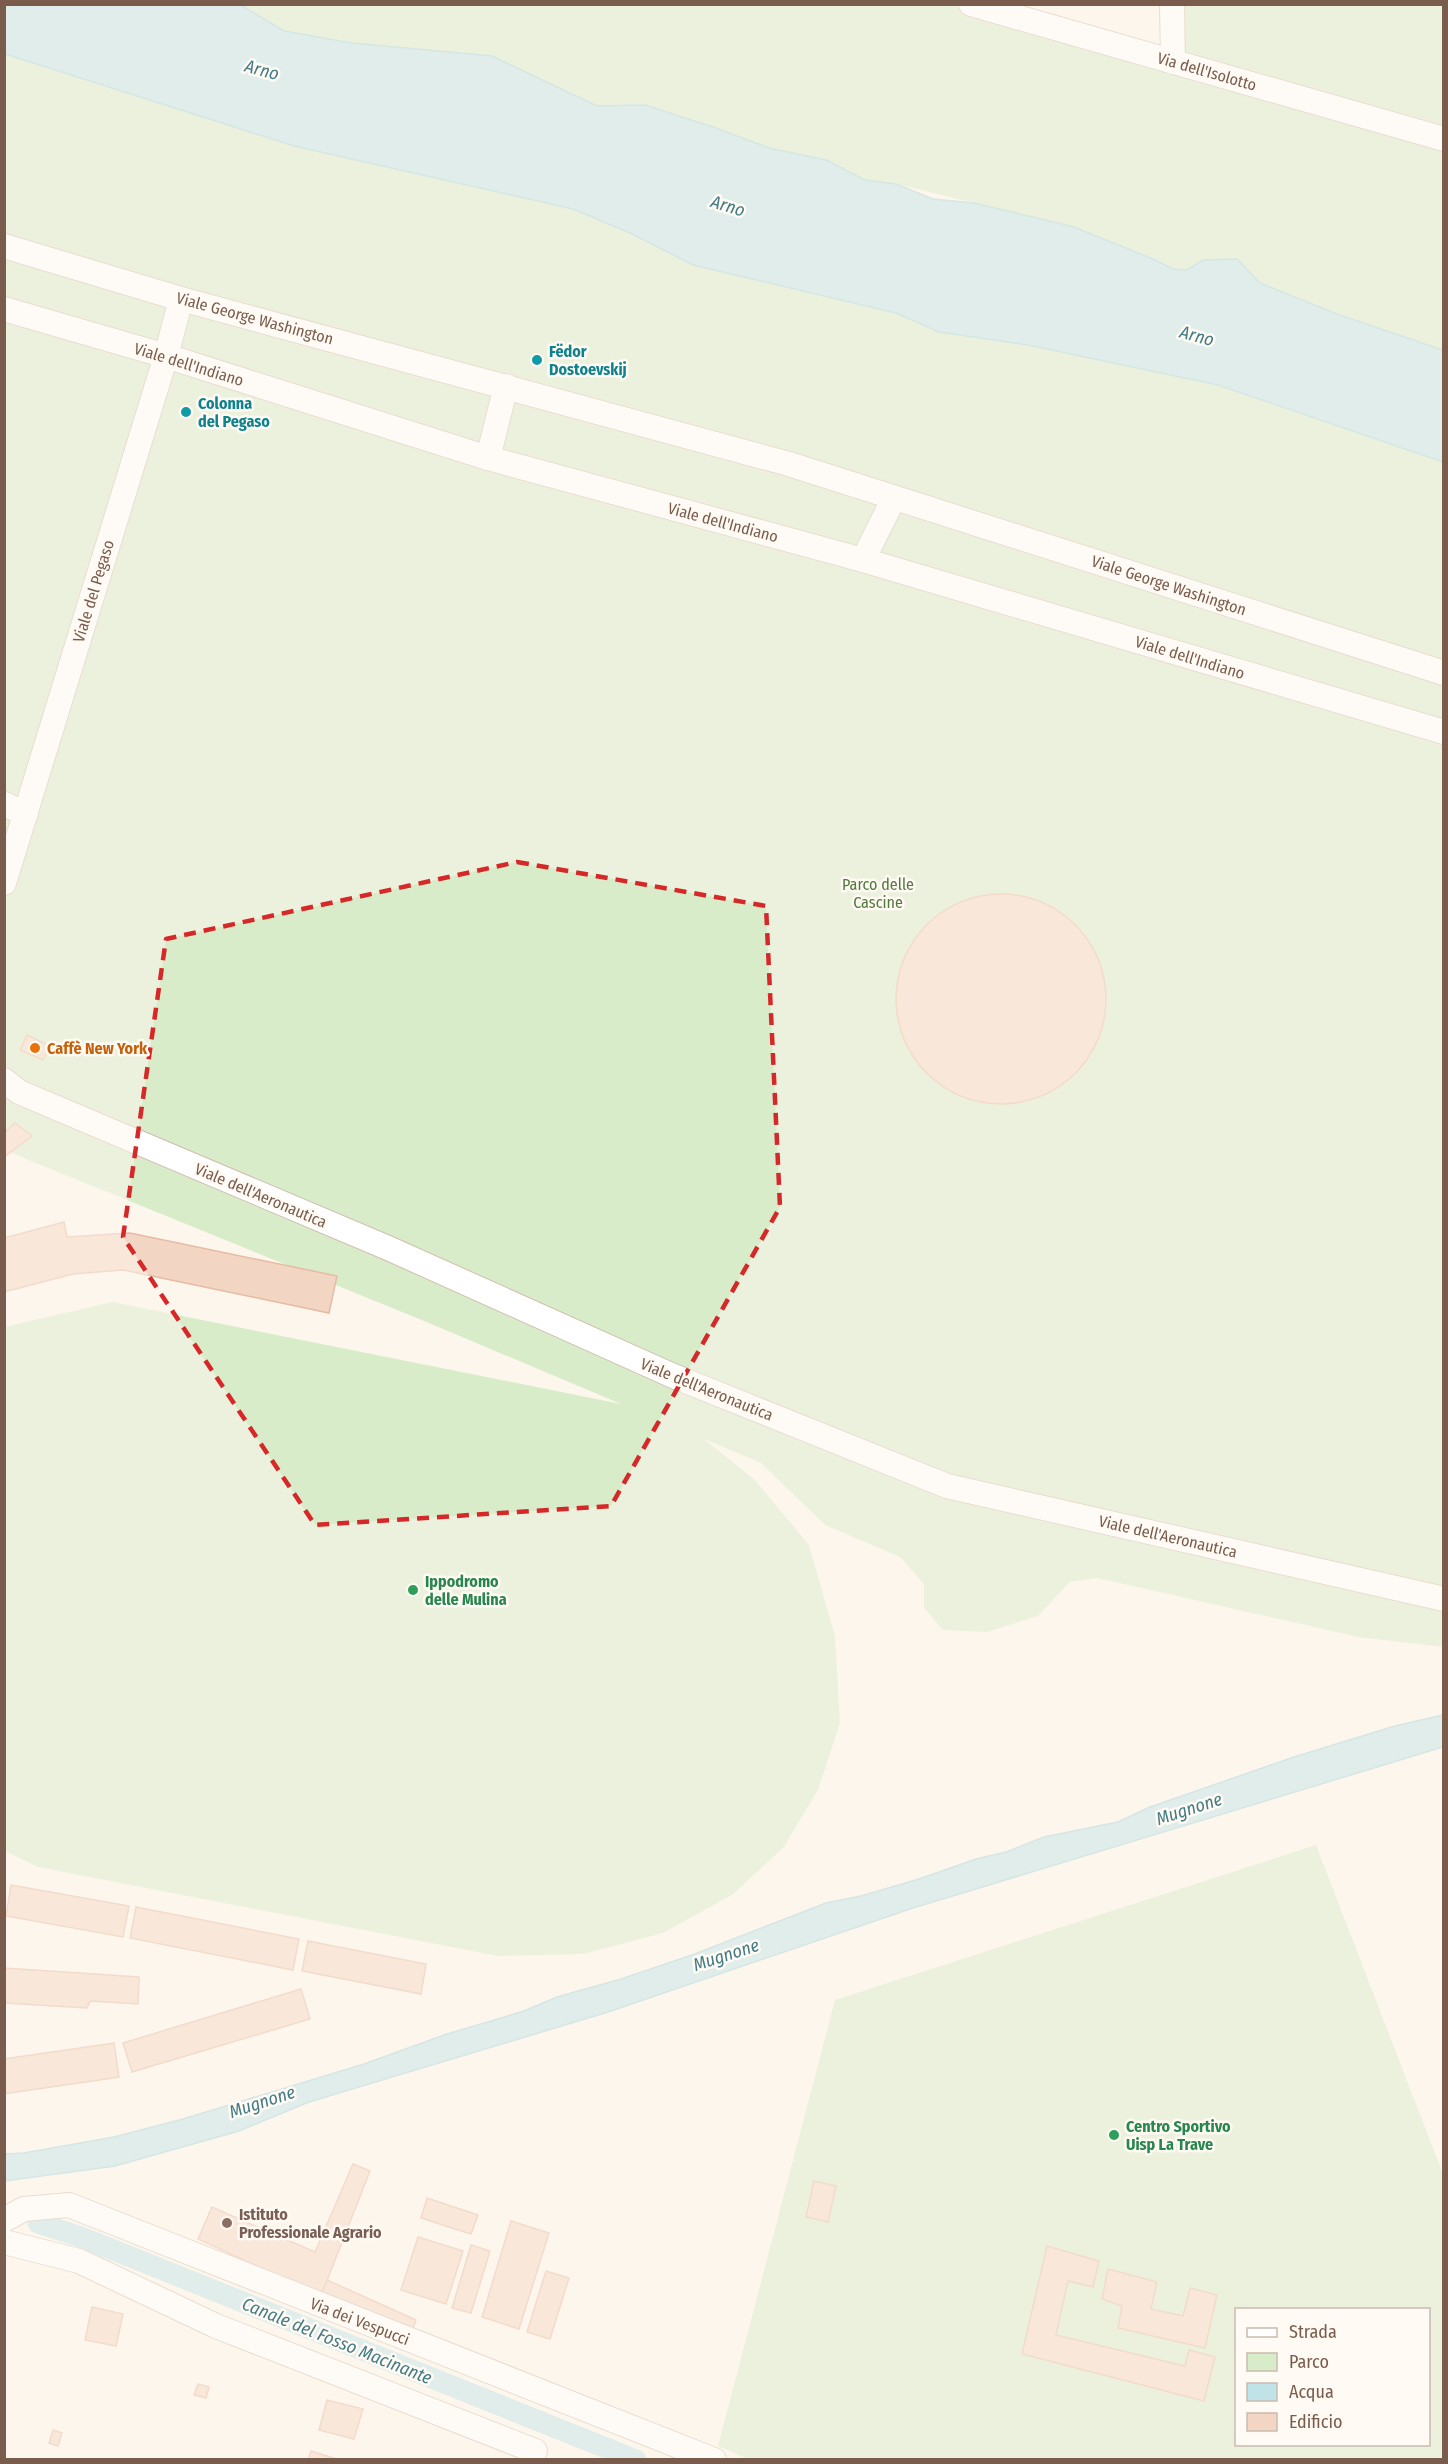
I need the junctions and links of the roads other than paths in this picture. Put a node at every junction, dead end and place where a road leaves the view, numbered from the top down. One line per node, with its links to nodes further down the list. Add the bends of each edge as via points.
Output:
1 (971, 4): 3 (street, Via dell'Isolotto)
2 (1172, 4): 3 (street)
3 (1173, 62): 4 (street, Via dell'Isolotto)
4 (1443, 139)
5 (4, 246): 6 (street, Viale George Washington)
6 (181, 299): 8 (street, Viale del Pegaso); 9 (street, Viale George Washington)
7 (4, 309): 8 (street, Viale dell'Indiano)
8 (166, 356): 10 (street, Viale dell'Indiano); 15 (street, Viale del Pegaso)
9 (506, 386): 10 (street); 11 (street, Viale George Washington, via 789,464)
10 (488, 458): 12 (street, Viale dell'Indiano)
11 (894, 498): 12 (street); 13 (street, Viale George Washington)
12 (863, 561): 14 (street, Viale dell'Indiano)
13 (1443, 673)
14 (1443, 732)
15 (15, 809): 16 (street, Viale del Pegaso)
16 (4, 883)
17 (4, 1080): 18 (street, Viale dell'Aeronautica, via 19,1092 388,1248 671,1375 947,1486)
18 (1443, 1599)
19 (14, 2215): 22 (street, Via dei Vespucci, via 69,2205)
20 (4, 2242): 21 (street, via 80,2261 216,2326)
21 (535, 2451)
22 (714, 2460)

